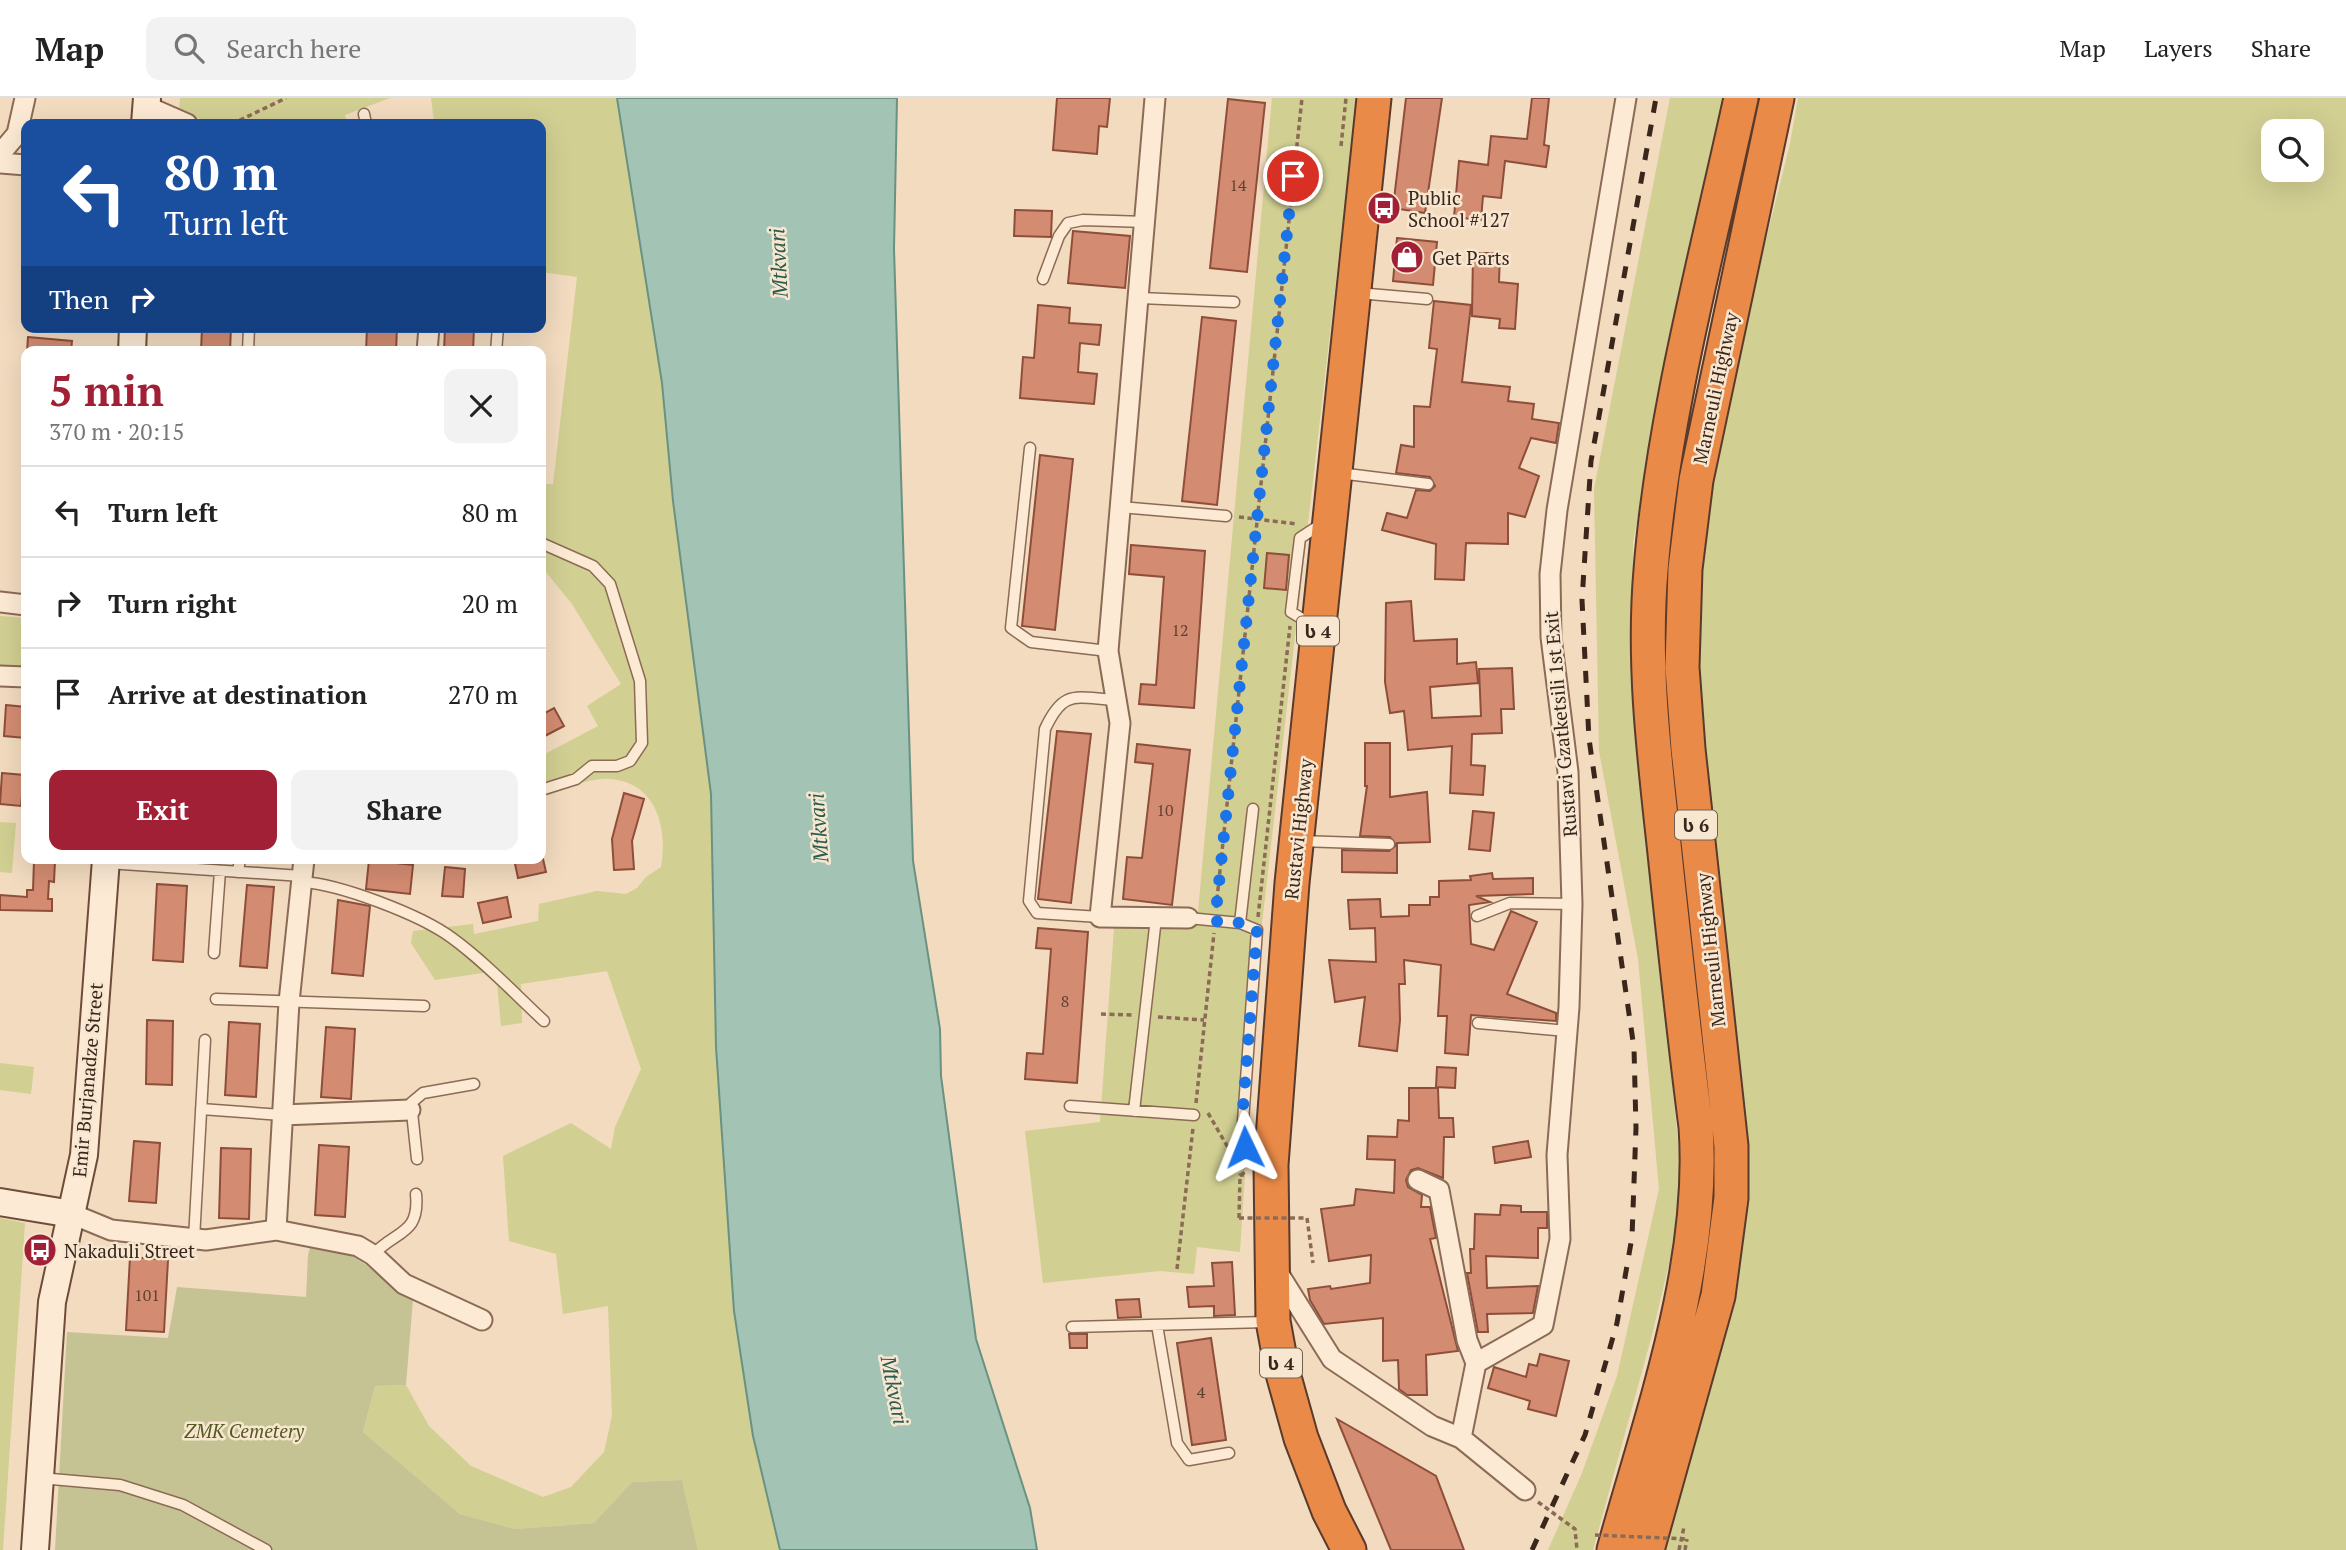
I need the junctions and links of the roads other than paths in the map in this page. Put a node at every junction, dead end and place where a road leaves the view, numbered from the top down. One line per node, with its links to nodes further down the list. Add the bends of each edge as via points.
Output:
1 (25, 98): 9 (street, via 17,134)
2 (1155, 98): 12 (street)
3 (1374, 98): 14 (highway, Rustavi Highway / ს 4)
4 (1626, 98): 40 (street, Rustavi Gzatketsili 1st Exit, via 1550,574 1551,637 1568,772)
5 (1741, 98): 80 (highway, Marneuli Highway / ს 6, via 1670,432 1656,518 1648,624 1658,786 1699,1164 1695,1227 1661,1381)
6 (1777, 98): 84 (highway, Marneuli Highway / ს 6, via 1698,467 1685,569 1682,667 1731,1146 1731,1198 1718,1296)
7 (146, 110): 8 (street)
8 (172, 119)
9 (0, 154)
10 (0, 163): 11 (street)
11 (21, 165)
12 (1146, 222): 13 (lane, via 1068,223); 15 (street)
13 (1043, 279)
14 (1354, 293): 16 (lane); 19 (highway, Rustavi Highway / ს 4)
15 (1140, 298): 17 (lane); 21 (street)
16 (1427, 299)
17 (1234, 302)
18 (1030, 448): 26 (lane, via 1011,628 1031,642)
19 (1335, 472): 20 (lane); 32 (highway, Rustavi Highway / ს 4, via 1316,522 1305,621)
20 (1428, 484)
21 (1119, 507): 22 (lane); 26 (street)
22 (1226, 516)
23 (546, 545): 30 (lane, via 593,566 610,583 640,681 642,743 630,761 592,766 576,779)
24 (0, 602): 25 (street)
25 (21, 604)
26 (1108, 651): 29 (street)
27 (0, 676): 28 (street)
28 (21, 677)
29 (1116, 700): 42 (street, via 1120,723); 42 (lane, via 1068,698 1055,707 1045,729 1028,901 1037,913)
30 (546, 788)
31 (1253, 809): 45 (lane)
32 (1296, 841): 33 (lane); 62 (highway, Rustavi Highway / ს 4)
33 (1389, 845)
34 (106, 864): 66 (street, Emir Burjanadze Street, via 84,1155)
35 (140, 864): 37 (lane)
36 (239, 864): 38 (lane)
37 (220, 871): 38 (lane); 46 (lane)
38 (238, 872): 39 (lane)
39 (303, 872): 48 (street); 50 (lane, via 452,938)
40 (1572, 904): 41 (lane, via 1510,903); 52 (street, Rustavi Gzatketsili 1st Exit)
41 (1477, 916)
42 (1100, 917): 43 (street)
43 (1156, 918): 44 (street); 58 (lane)
44 (1188, 918): 45 (lane)
45 (1241, 923): 62 (lane, via 1257,930 1242,1121 1245,1147)
46 (214, 953)
47 (216, 999): 48 (lane)
48 (289, 1002): 49 (lane); 59 (street)
49 (424, 1006)
50 (544, 1021)
51 (1478, 1023): 52 (lane)
52 (1567, 1031): 75 (street, Rustavi Gzatketsili 1st Exit, via 1557,1154 1560,1239 1544,1325)
53 (205, 1040): 56 (lane)
54 (474, 1084): 57 (lane, via 423,1093)
55 (1070, 1106): 58 (lane)
56 (201, 1109): 59 (lane); 68 (lane)
57 (410, 1110): 59 (street); 61 (lane)
58 (1134, 1111): 60 (lane)
59 (282, 1115): 67 (street)
60 (1194, 1115)
61 (417, 1158)
62 (1271, 1165): 70 (highway, Rustavi Highway / ს 4)
63 (1418, 1180): 75 (street, via 1439,1191 1467,1340)
64 (416, 1194): 69 (lane, via 418,1214 411,1225)
65 (0, 1202): 66 (street)
66 (72, 1214): 68 (street, via 111,1230); 78 (street, Emir Burjanadze Street, via 52,1302)
67 (276, 1230): 68 (street); 69 (street, via 358,1246)
68 (194, 1239)
69 (373, 1255): 71 (street, via 404,1284)
70 (1271, 1261): 72 (highway, Rustavi Highway / ს 4); 76 (street, via 1332,1359 1423,1420)
71 (482, 1320)
72 (1273, 1321): 73 (lane); 83 (highway, Rustavi Highway / ს 4, via 1301,1438)
73 (1157, 1325): 74 (lane); 77 (lane, via 1177,1443 1189,1460)
74 (1072, 1327)
75 (1476, 1363): 76 (street)
76 (1461, 1438): 79 (street)
77 (1228, 1453)
78 (39, 1478): 81 (street, Emir Burjanadze Street); 82 (lane, via 120,1485 183,1505)
79 (1525, 1490)
80 (1604, 1543)
81 (35, 1550)
82 (266, 1550)
83 (1349, 1550)
84 (1647, 1550)

